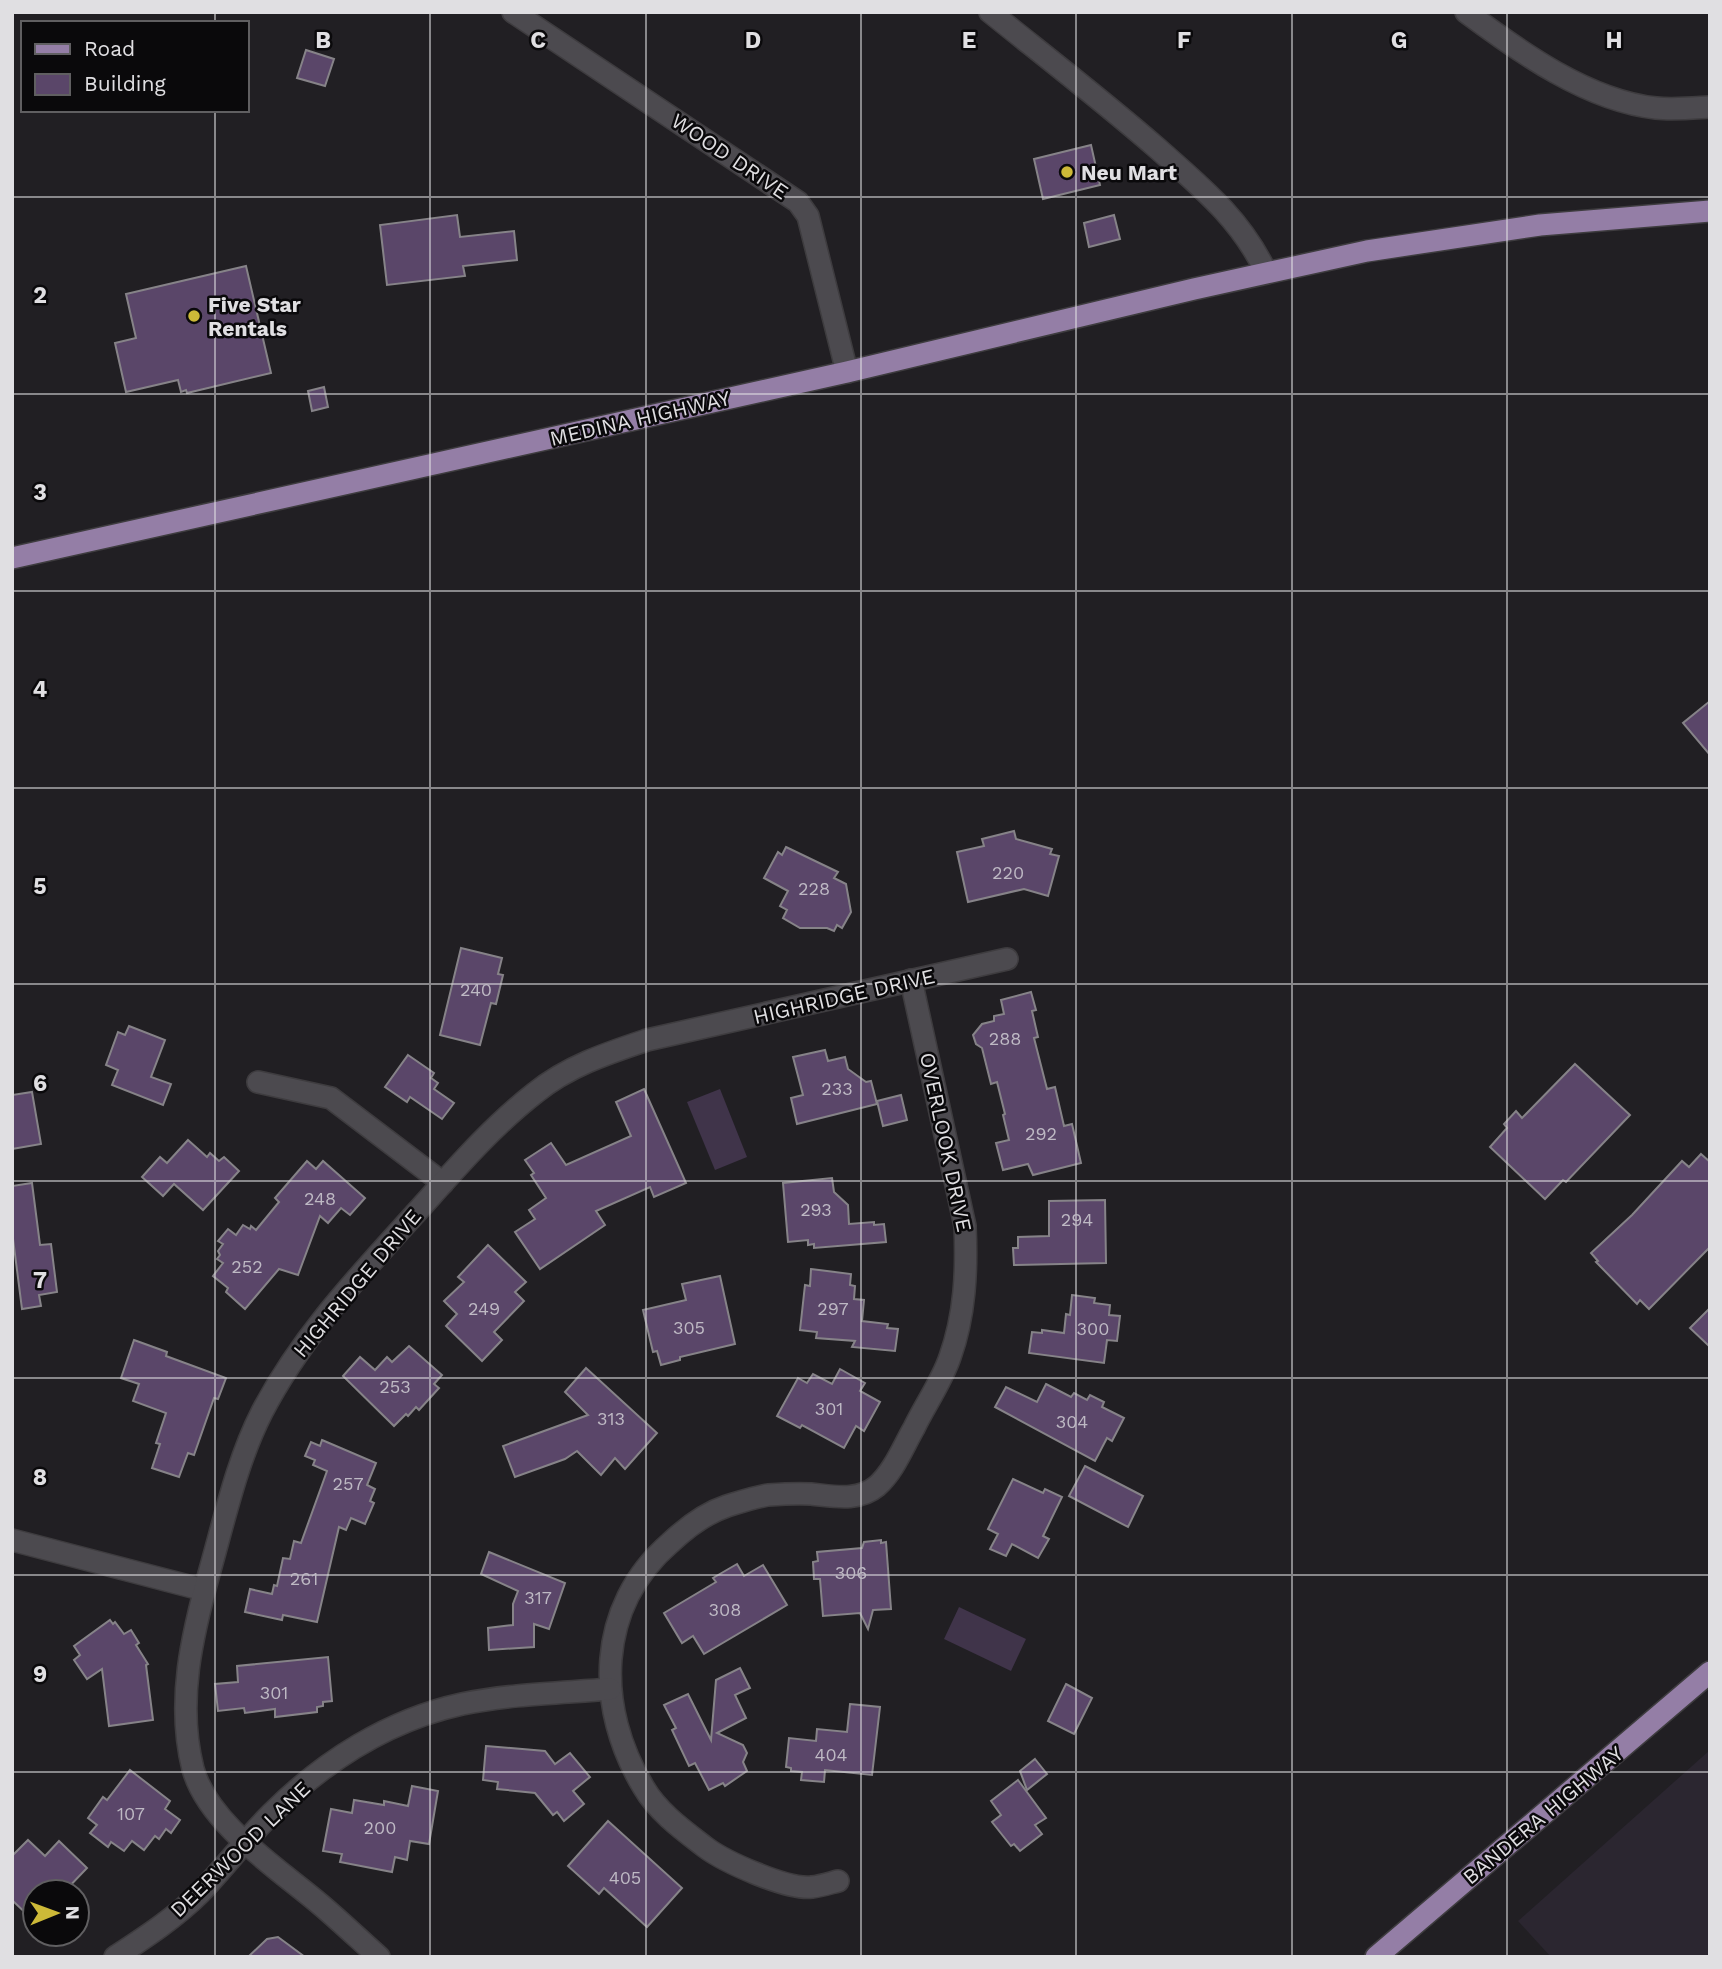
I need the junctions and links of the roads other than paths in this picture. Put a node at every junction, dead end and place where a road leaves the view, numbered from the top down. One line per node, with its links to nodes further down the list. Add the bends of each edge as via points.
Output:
1 (513, 12): 7 (street, WOOD DRIVE, via 798,202 808,216)
2 (990, 12): 6 (street, via 1128,122 1215,200 1253,245)
3 (1466, 12): 4 (street, via 1518,50 1615,99 1656,108)
4 (1710, 107)
5 (1710, 211): 6 (main road, MEDINA HIGHWAY, via 1465,235)
6 (1266, 272): 7 (main road, MEDINA HIGHWAY)
7 (847, 372): 8 (main road, MEDINA HIGHWAY)
8 (12, 558)
9 (1007, 959): 10 (street, HIGHRIDGE DRIVE)
10 (911, 980): 12 (street, HIGHRIDGE DRIVE, via 648,1040 590,1059 537,1091); 16 (street, OVERLOOK DRIVE, via 965,1226 967,1268 950,1358 894,1464 877,1486 863,1495 767,1495 725,1507 686,1528 651,1558 626,1597 611,1644)
11 (258, 1083): 12 (street, via 331,1098)
12 (443, 1183): 14 (street, HIGHRIDGE DRIVE, via 288,1365 240,1464)
13 (12, 1540): 14 (street)
14 (204, 1590): 17 (street, HIGHRIDGE DRIVE, via 186,1677 187,1733 194,1770 206,1797)
15 (1710, 1672): 21 (main road, BANDERA HIGHWAY)
16 (610, 1689): 17 (street, DEERWOOD LANE, via 506,1697 418,1717 372,1737 330,1764 270,1815); 18 (street, OVERLOOK DRIVE, via 622,1745 645,1790 678,1827 712,1852 782,1882 811,1888)
17 (247, 1842): 19 (street, DEERWOOD LANE, via 198,1895); 20 (street, HIGHRIDGE DRIVE)
18 (838, 1881)
19 (115, 1957)
20 (379, 1957)
21 (1376, 1957)

